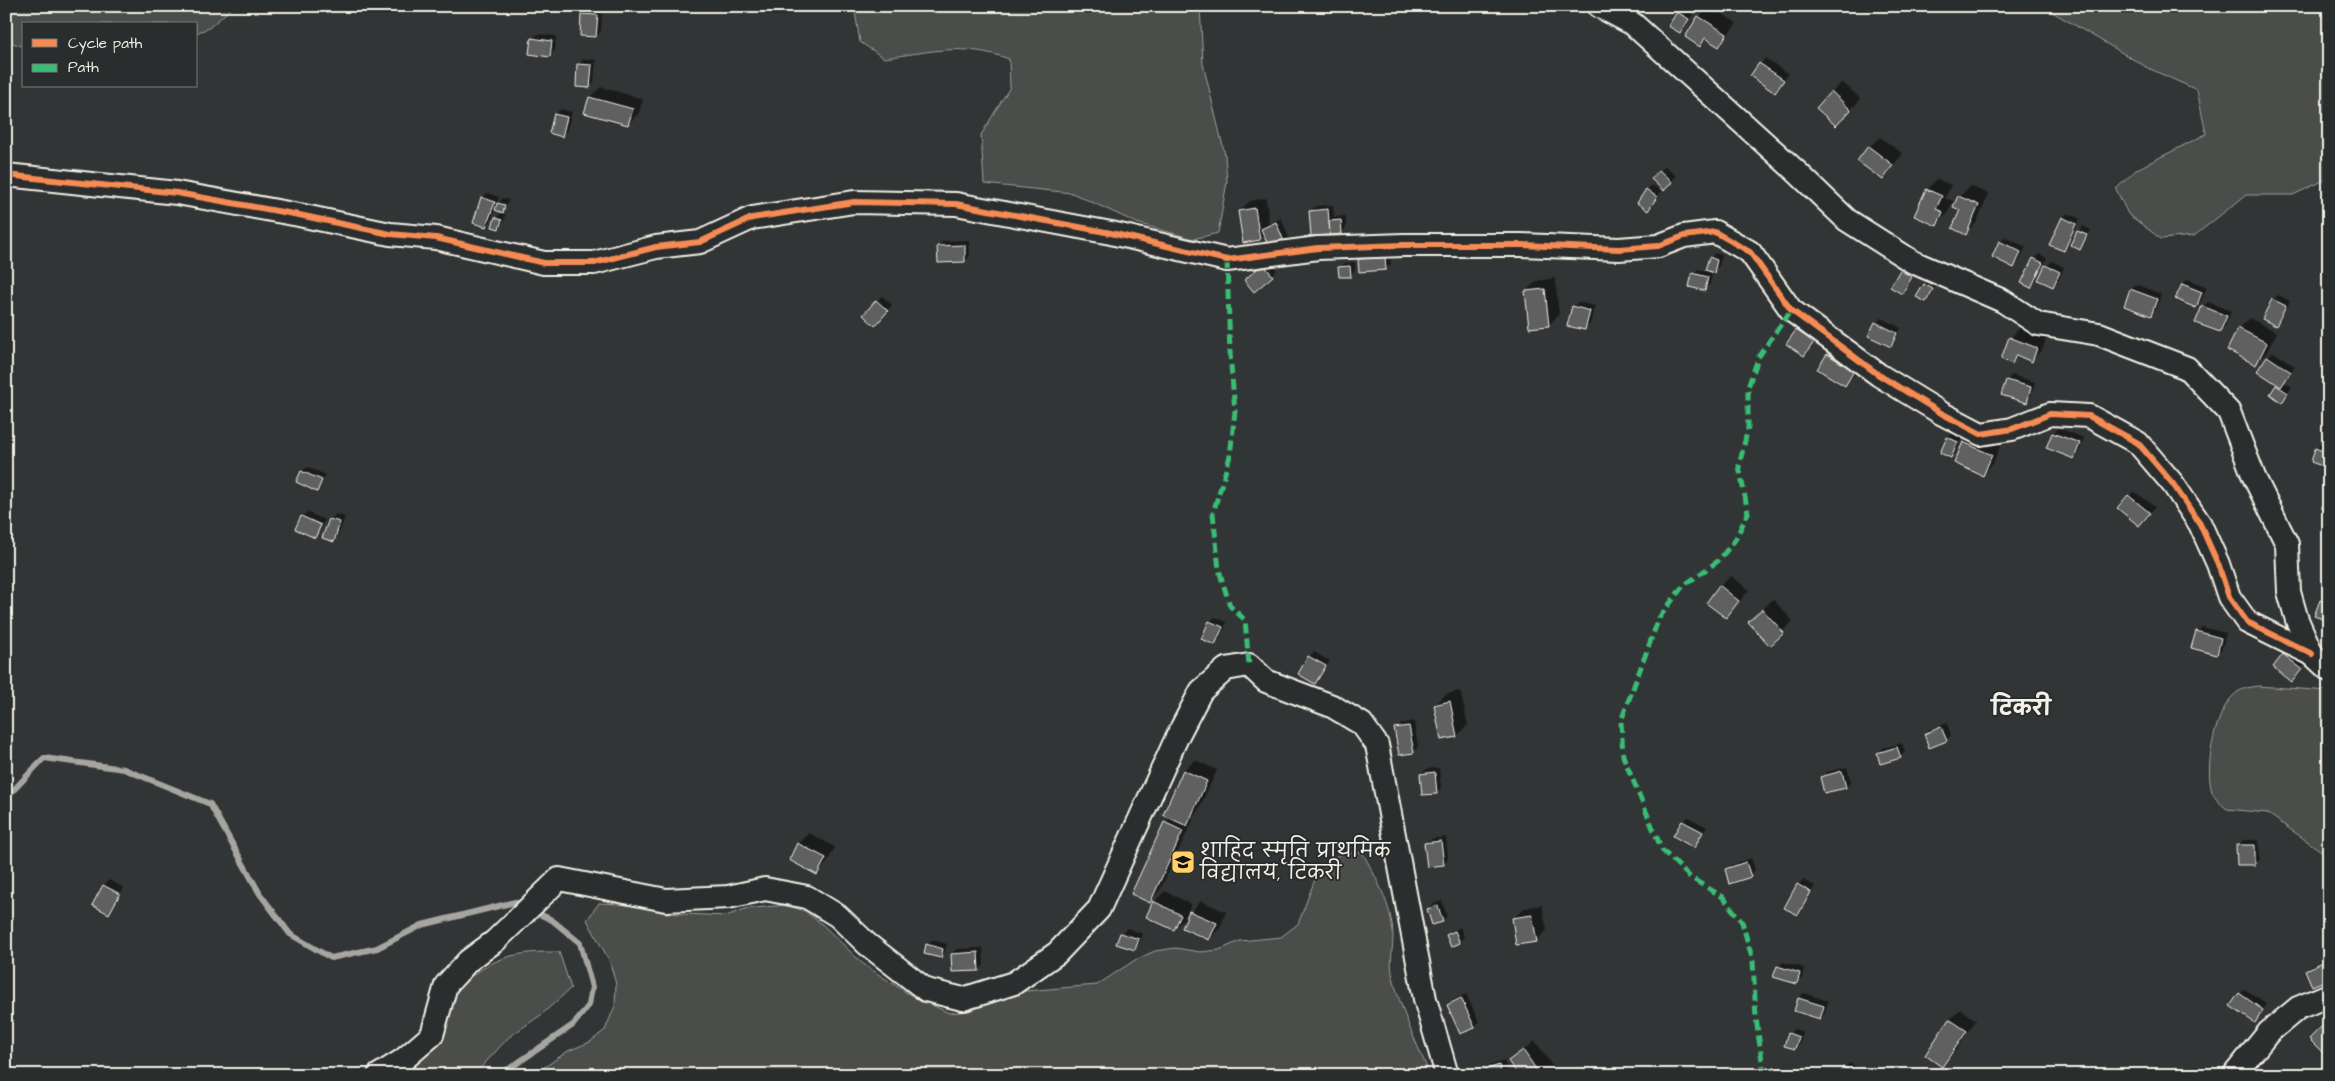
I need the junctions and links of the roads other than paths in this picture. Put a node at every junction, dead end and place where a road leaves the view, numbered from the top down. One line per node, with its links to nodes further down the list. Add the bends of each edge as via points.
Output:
1 (1599, 6): 3 (street, via 1633,24 1847,220 1913,262 2003,301 2038,324 2100,334 2187,368 2230,412 2254,477 2287,544 2289,592)
2 (6, 175): 3 (street, via 177,193 390,234 436,238 544,263 594,263 656,247 700,242 752,218 854,202 956,204 1111,233 1227,260 1318,248 1404,245 1618,249 1658,246 1684,236 1715,232 1750,252 1791,310 1879,375 1940,413 1982,434 2012,429 2050,414 2089,416 2138,443 2173,484 2200,524 2229,597 2248,622)
3 (2312, 654): 4 (street)
4 (2329, 670)
5 (2329, 995): 8 (street, via 2298,1008 2269,1032)
6 (379, 1075): 7 (street, via 432,1035 446,985 559,879 666,900 728,897 765,889 807,897 838,916 867,944 926,990 963,999 1014,983 1057,952 1099,909 1201,690 1226,669 1248,665 1266,681 1332,706 1362,724 1377,745 1425,999)
7 (1447, 1075)
8 (2234, 1075)

